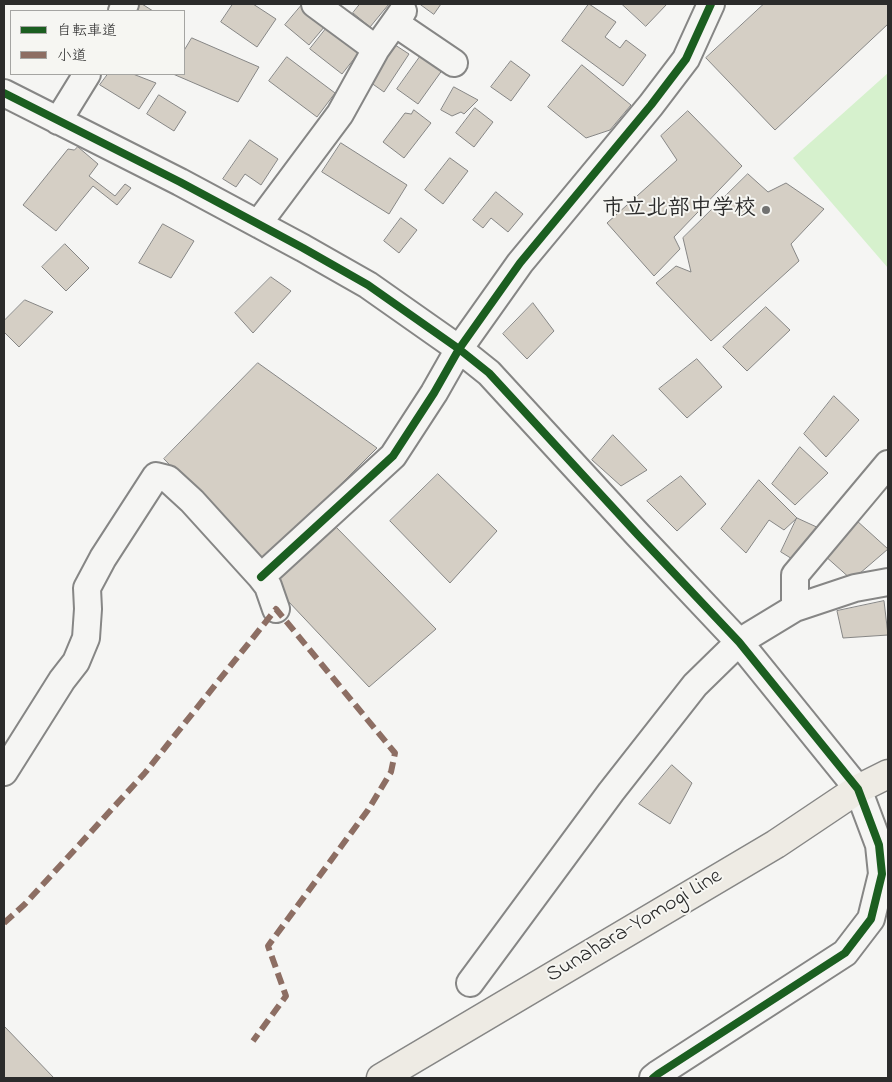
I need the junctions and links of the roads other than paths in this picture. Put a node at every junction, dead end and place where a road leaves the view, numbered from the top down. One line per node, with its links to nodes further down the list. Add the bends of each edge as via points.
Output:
1 (315, 4): 3 (street)
2 (711, 4): 9 (street, via 686,59 520,263)
3 (376, 49): 4 (street, via 399,17); 8 (street, via 340,114)
4 (454, 62)
5 (86, 75): 7 (street)
6 (4, 93): 7 (street)
7 (58, 121): 8 (street)
8 (258, 224): 9 (street, via 368,285)
9 (459, 349): 11 (street, via 393,456); 15 (street, via 489,373)
10 (888, 464): 13 (street, via 795,575)
11 (261, 577): 14 (street, via 268,586); 16 (street, via 192,501 168,479 156,476 87,588 86,638 76,662)
12 (888, 582): 13 (street, via 855,588)
13 (795, 608): 15 (street)
14 (276, 609)
15 (739, 642): 18 (street); 19 (street, via 695,686 623,777)
16 (4, 772)
17 (888, 774): 18 (main road, Sunahara-Yomogi Line)
18 (858, 789): 20 (main road, Sunahara-Yomogi Line, via 776,844); 21 (street, via 880,844 882,874 871,919 845,953)
19 (470, 983)
20 (381, 1078)
21 (653, 1078)

